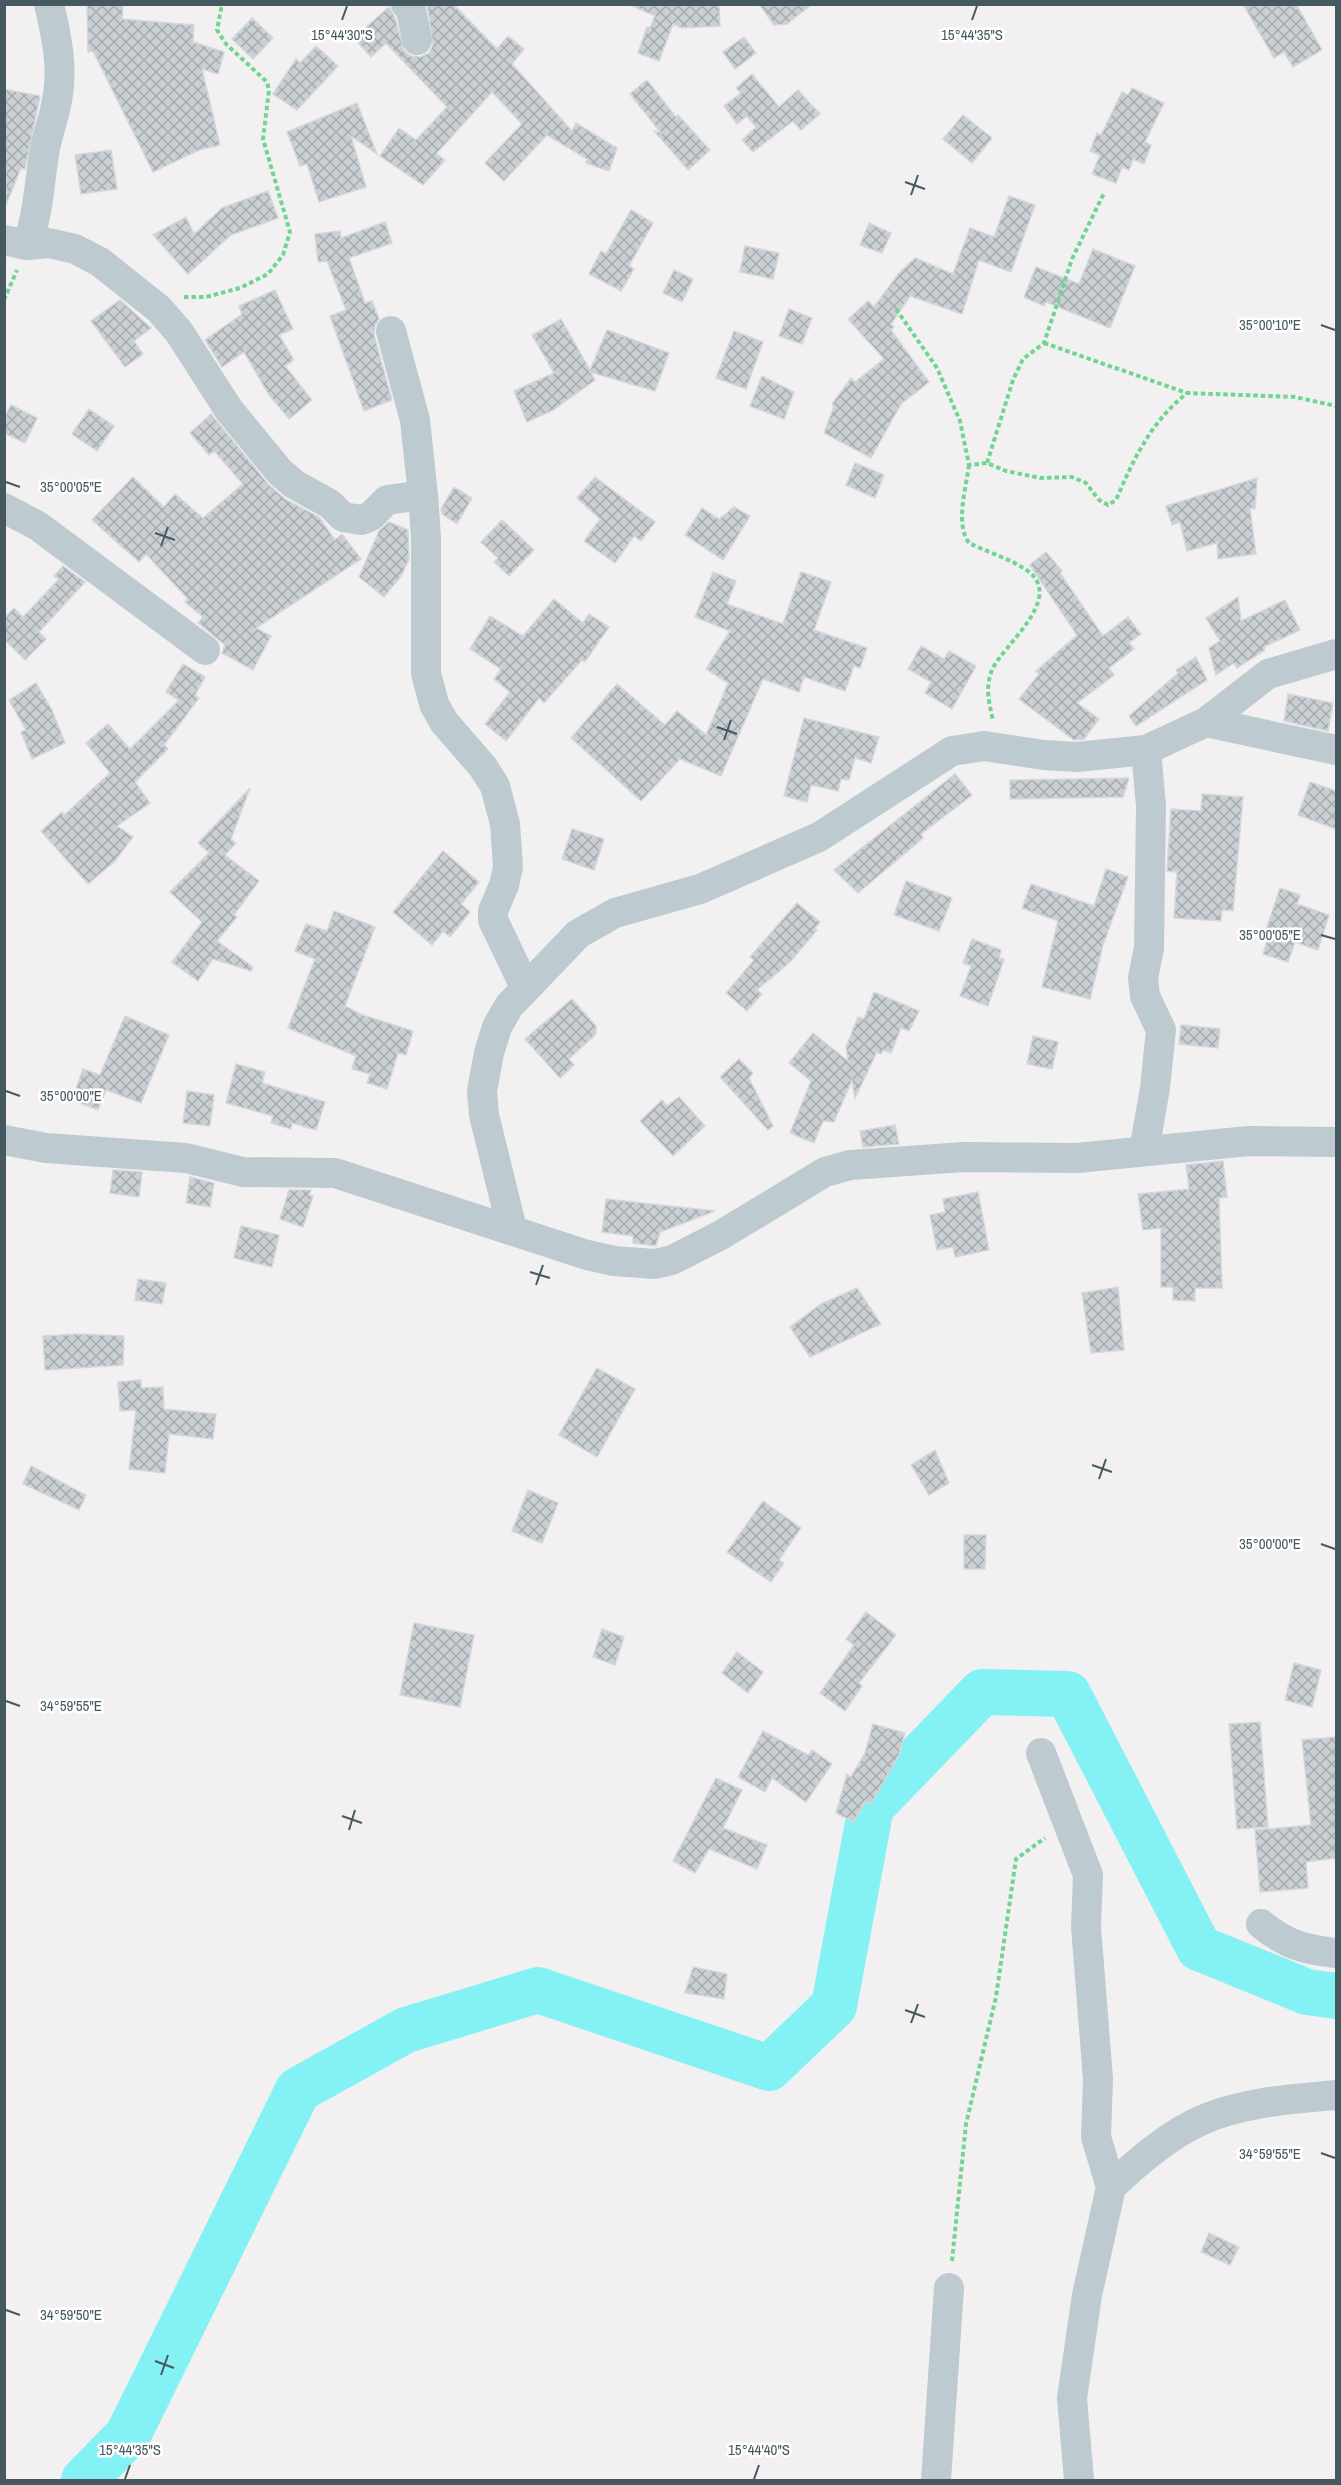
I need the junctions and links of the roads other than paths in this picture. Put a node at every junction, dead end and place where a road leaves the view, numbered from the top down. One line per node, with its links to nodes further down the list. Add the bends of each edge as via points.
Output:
1 (50, 4): 4 (street, via 60,75 44,151 36,221)
2 (406, 4): 3 (street, via 411,10)
3 (417, 40)
4 (16, 243): 6 (street, via 49,243 75,249 100,262 159,309 179,332 229,410 280,472 330,504 343,517 361,520 387,500)
5 (392, 331): 6 (street, via 415,420)
6 (423, 495): 13 (street, via 426,673 434,704 444,722 483,766 495,786 508,851 504,885 493,920)
7 (4, 508): 8 (street, via 38,526)
8 (205, 650)
9 (1336, 654): 10 (street, via 1268,674)
10 (1206, 722): 11 (street); 12 (street)
11 (1146, 750): 13 (street, via 1077,757 984,747 952,751 819,837 700,889 615,913 578,934); 16 (street, via 1151,806 1149,948 1143,978 1145,996 1161,1030)
12 (1336, 750)
13 (525, 987): 17 (street, via 497,1027 482,1091 484,1115)
14 (4, 1140): 17 (street, via 46,1148 186,1158 243,1172 335,1173)
15 (1336, 1142): 16 (street, via 1249,1141)
16 (1144, 1150): 17 (street, via 1077,1158 964,1157 850,1165 825,1172 721,1235 672,1260 655,1264 587,1255)
17 (512, 1229)
18 (1041, 1753): 22 (street, via 1088,1875 1086,1927 1097,2069 1096,2137)
19 (1261, 1924): 20 (street, via 1281,1941)
20 (1336, 1953)
21 (1336, 2095): 22 (street, via 1236,2110 1200,2121 1138,2160)
22 (1111, 2187): 25 (street, via 1087,2295 1072,2398)
23 (949, 2288): 24 (street)
24 (936, 2481)
25 (1080, 2481)

